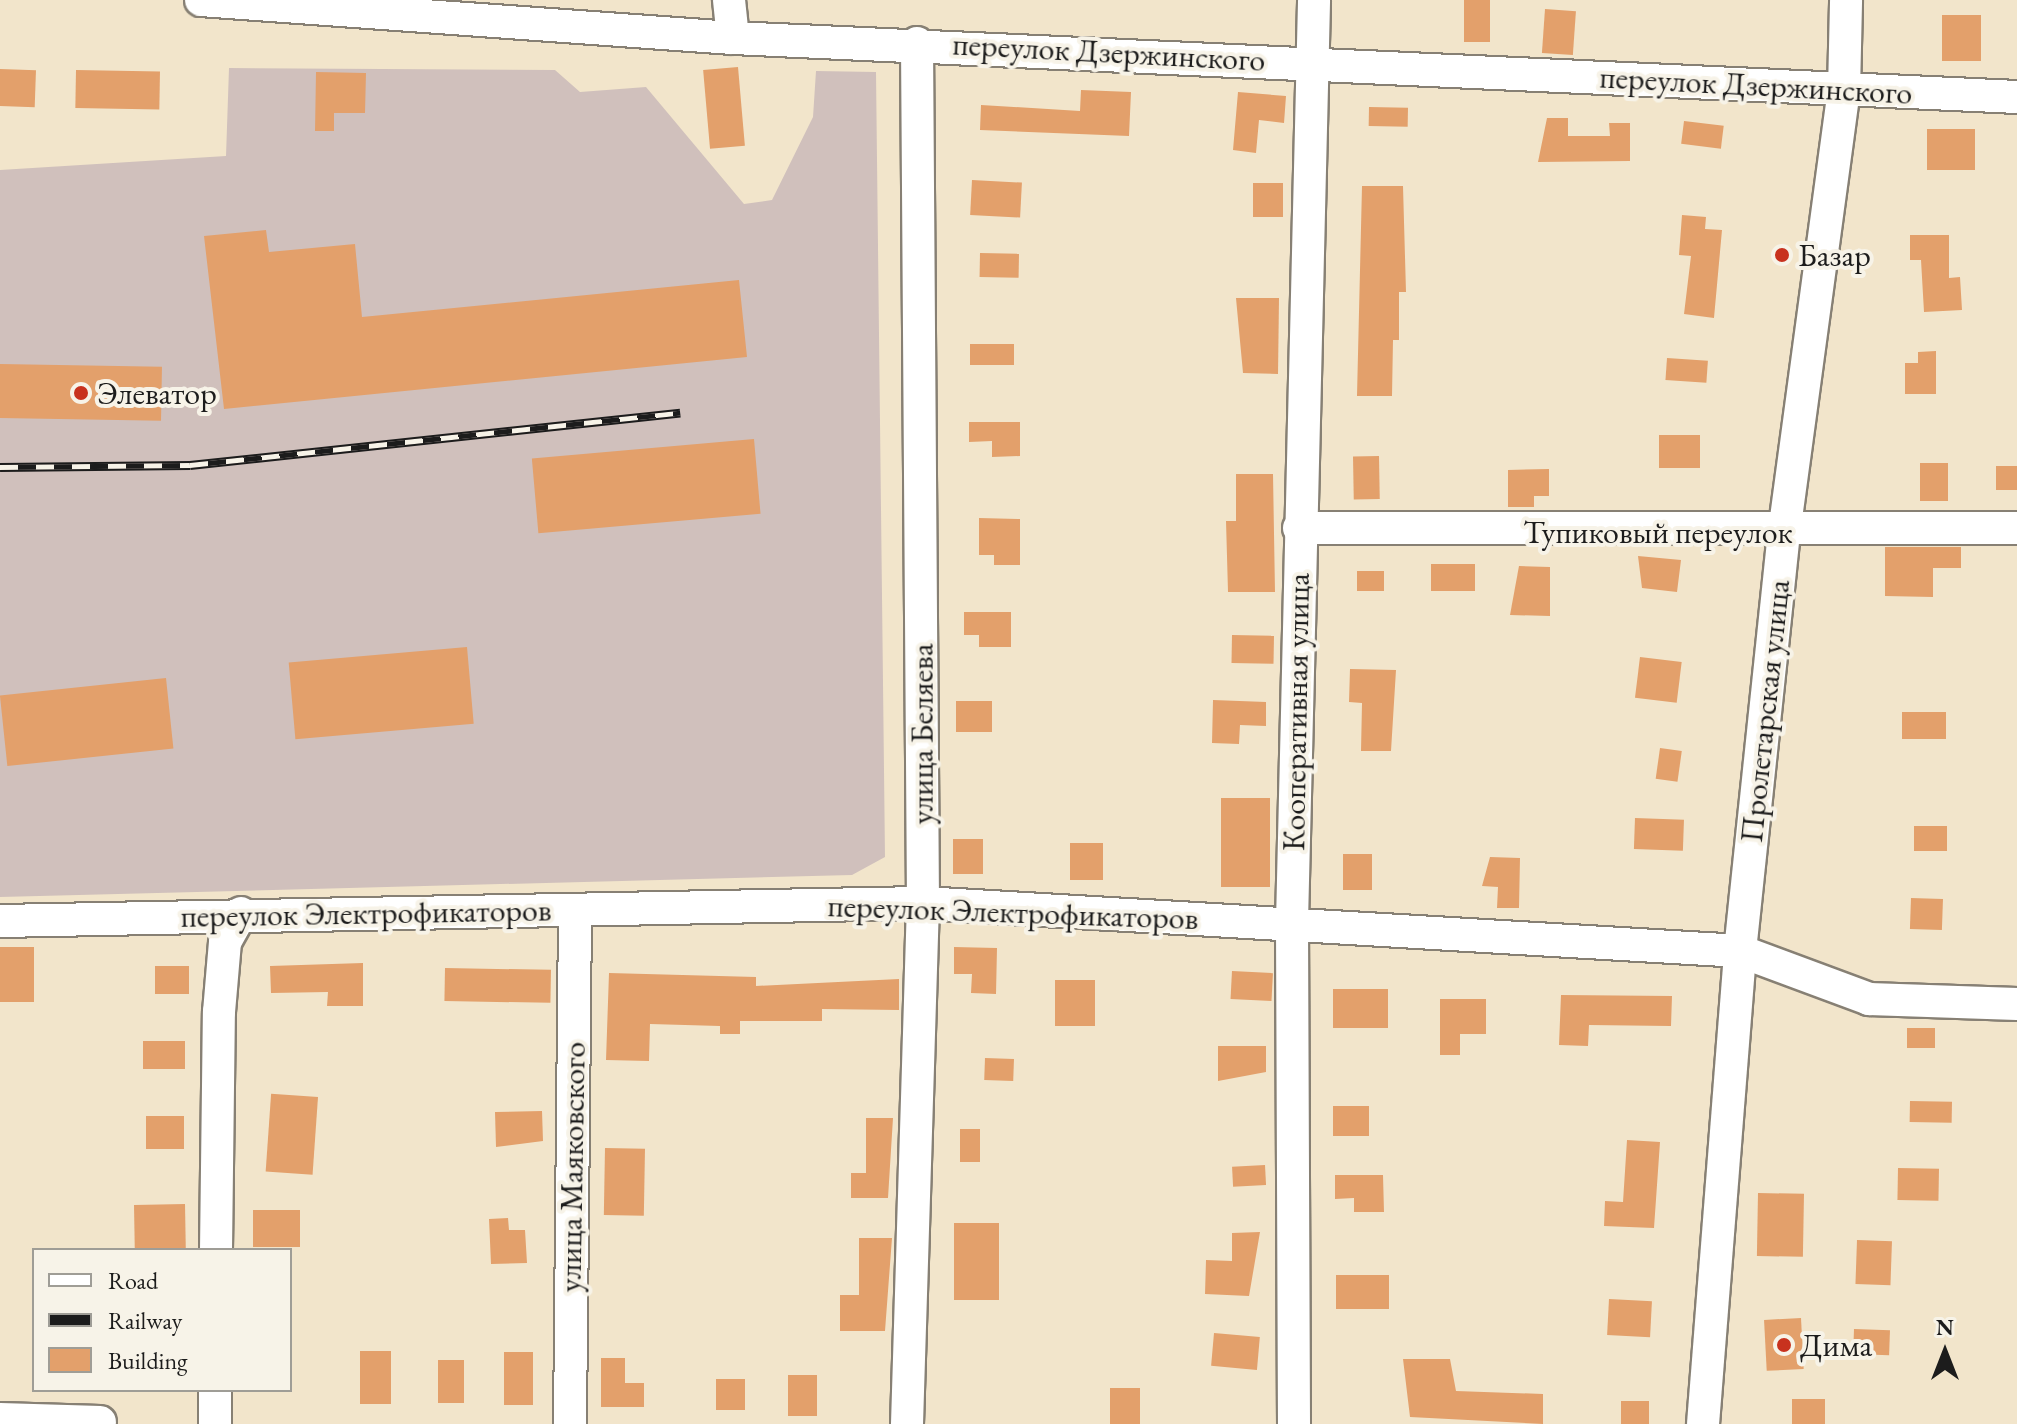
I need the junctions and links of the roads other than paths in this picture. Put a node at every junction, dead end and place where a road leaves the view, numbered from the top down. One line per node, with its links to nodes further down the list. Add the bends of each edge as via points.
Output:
1 (201, 0): 5 (street, переулок Дзержинского)
2 (729, 0): 6 (street)
3 (1314, 0): 8 (street, Кооперативная улица)
4 (1846, 0): 9 (street, Пролетарская улица)
5 (414, 9): 6 (street, переулок Дзержинского)
6 (733, 38): 7 (street, переулок Дзержинского)
7 (917, 43): 8 (street, переулок Дзержинского); 14 (street, улица Беляева)
8 (1312, 61): 9 (street, переулок Дзержинского); 11 (street, Кооперативная улица)
9 (1844, 91): 10 (street, переулок Дзержинского); 13 (street, Пролетарская улица)
10 (2017, 97)
11 (1299, 528): 13 (street, Тупиковый переулок); 18 (street, Кооперативная улица)
12 (2017, 528): 13 (street, Тупиковый переулок)
13 (1784, 533): 19 (street, Пролетарская улица)
14 (923, 903): 15 (street, переулок Электрофикаторов); 18 (street, переулок Электрофикаторов); 27 (street, улица Беляева)
15 (575, 910): 16 (street, переулок Электрофикаторов); 26 (street, улица Маяковского)
16 (241, 913): 17 (street, переулок Электрофикаторов); 21 (street, via 225,942 219,1012)
17 (0, 921)
18 (1292, 922): 19 (street, переулок Электрофикаторов); 28 (street, Кооперативная улица)
19 (1740, 951): 20 (street, переулок Электрофикаторов, via 1869,999); 29 (street, Пролетарская улица)
20 (2017, 1004)
21 (216, 1248)
22 (215, 1392): 25 (street)
23 (0, 1419): 24 (street)
24 (100, 1422)
25 (215, 1424)
26 (570, 1424)
27 (907, 1424)
28 (1294, 1424)
29 (1703, 1424)

